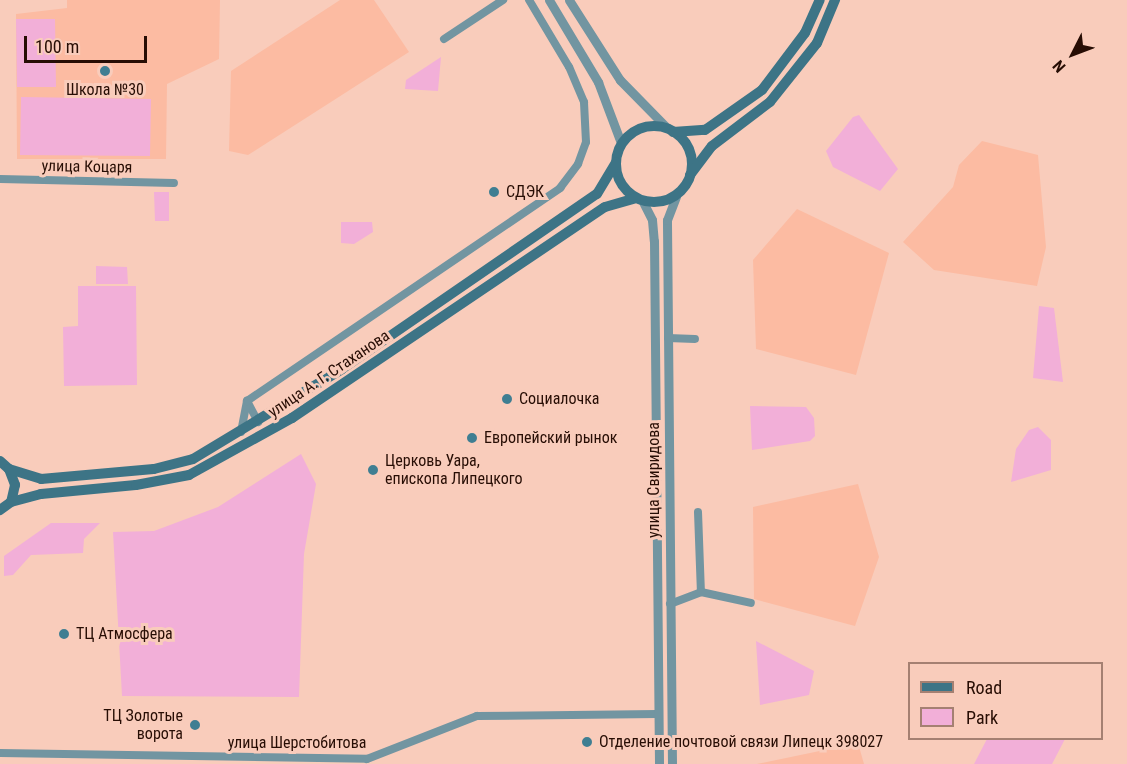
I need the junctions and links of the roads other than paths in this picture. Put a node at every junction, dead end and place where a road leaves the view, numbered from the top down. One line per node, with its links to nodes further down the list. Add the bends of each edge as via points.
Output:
1 (503, 0): 7 (street)
2 (529, 0): 18 (street, via 569,67 584,102 586,142 578,164 560,188)
3 (549, 0): 9 (street, via 597,82)
4 (569, 0): 8 (street, via 620,80)
5 (820, 0): 8 (main road, via 806,33 762,90 705,130)
6 (835, 0): 11 (main road, via 817,43 770,102 711,146)
7 (444, 39)
8 (669, 129): 9 (main road, via 647,124 632,131); 11 (main road, via 687,146 692,160)
9 (621, 143): 10 (main road)
10 (616, 162): 15 (main road, via 624,187); 19 (main road, улица А. Г. Стаханова, via 597,194)
11 (690, 176): 14 (main road)
12 (0, 179): 13 (street, улица Коцаря)
13 (174, 183)
14 (676, 196): 15 (main road, via 660,202); 16 (street, улица Свиридова, via 667,220)
15 (639, 199): 23 (main road, улица А. Г. Стаханова, via 605,207 292,418 189,475 136,485 41,494); 29 (street, улица Свиридова, via 652,220 654,242)
16 (668, 338): 17 (street); 28 (street, улица Свиридова)
17 (694, 339)
18 (247, 401): 19 (street); 20 (street)
19 (258, 422): 20 (main road, улица А. Г. Стаханова)
20 (240, 433): 22 (main road, улица А. Г. Стаханова, via 193,459 154,470 41,479)
21 (0, 461): 22 (main road, улица А. Г. Стаханова)
22 (9, 468): 23 (main road, via 15,485)
23 (11, 502): 24 (main road)
24 (0, 510)
25 (698, 512): 26 (street)
26 (701, 592): 27 (street); 28 (street)
27 (751, 603)
28 (670, 604): 32 (street, улица Свиридова)
29 (657, 714): 30 (street, улица Шерстобитова, via 477,716 367,759); 31 (street, улица Свиридова)
30 (0, 753)
31 (658, 764)
32 (672, 764)

